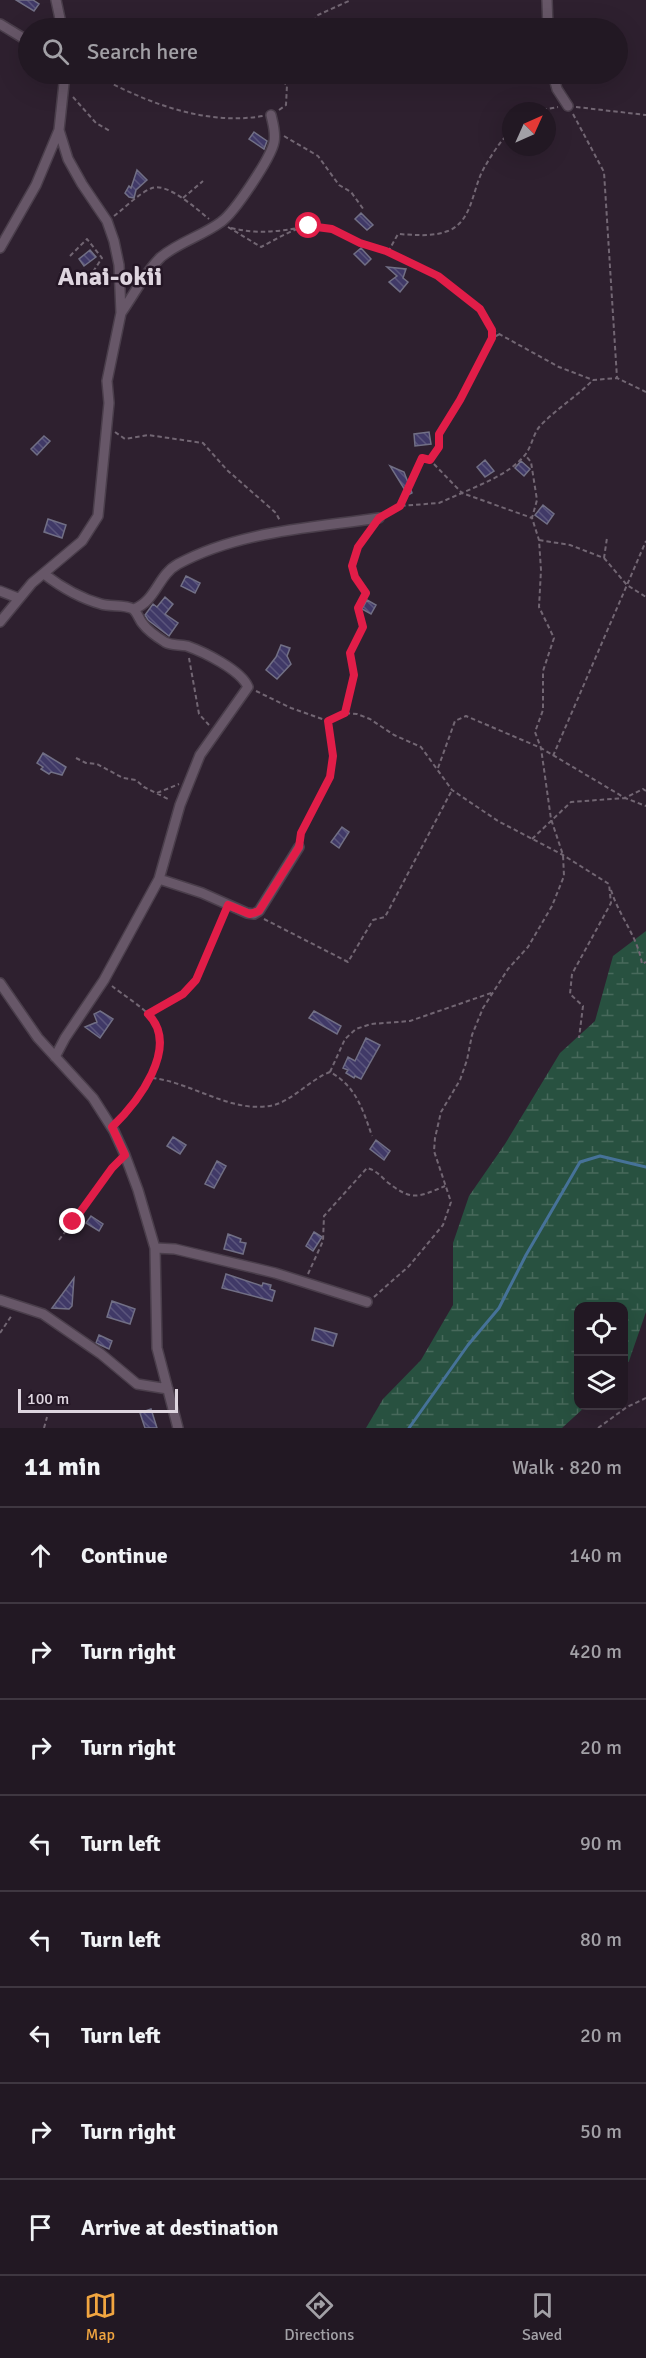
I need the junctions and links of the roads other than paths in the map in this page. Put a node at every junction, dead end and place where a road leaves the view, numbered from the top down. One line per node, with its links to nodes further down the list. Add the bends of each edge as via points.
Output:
1 (57, 0): 3 (street)
2 (547, 0): 4 (street)
3 (60, 18)
4 (548, 18)
5 (0, 24): 6 (street)
6 (18, 35)
7 (65, 84): 11 (street)
8 (555, 84): 9 (street)
9 (568, 106)
10 (272, 115): 13 (street, via 274,143 269,158 225,225 177,245 159,259)
11 (59, 130): 12 (street, via 36,185); 13 (street, via 68,159 107,221 114,241)
12 (0, 248)
13 (121, 313): 15 (street, via 107,381 109,403 98,516 82,541)
14 (379, 518): 18 (street, via 248,537 216,547 177,564 148,601)
15 (44, 574): 17 (street); 18 (street, via 79,596)
16 (0, 591): 17 (street)
17 (18, 598): 19 (street)
18 (134, 609): 21 (street, via 147,629 170,645 188,646 223,663 242,677 248,687 200,755 180,805)
19 (0, 622)
20 (299, 847): 21 (street, via 254,914)
21 (159, 879): 23 (street, via 104,980)
22 (0, 983): 23 (street)
23 (55, 1057): 24 (street, via 93,1098 112,1127 138,1190)
24 (155, 1248): 26 (street, via 175,1249); 27 (street, via 157,1348)
25 (0, 1300): 27 (street, via 43,1314 137,1384)
26 (367, 1302)
27 (168, 1389): 28 (street)
28 (178, 1428)

